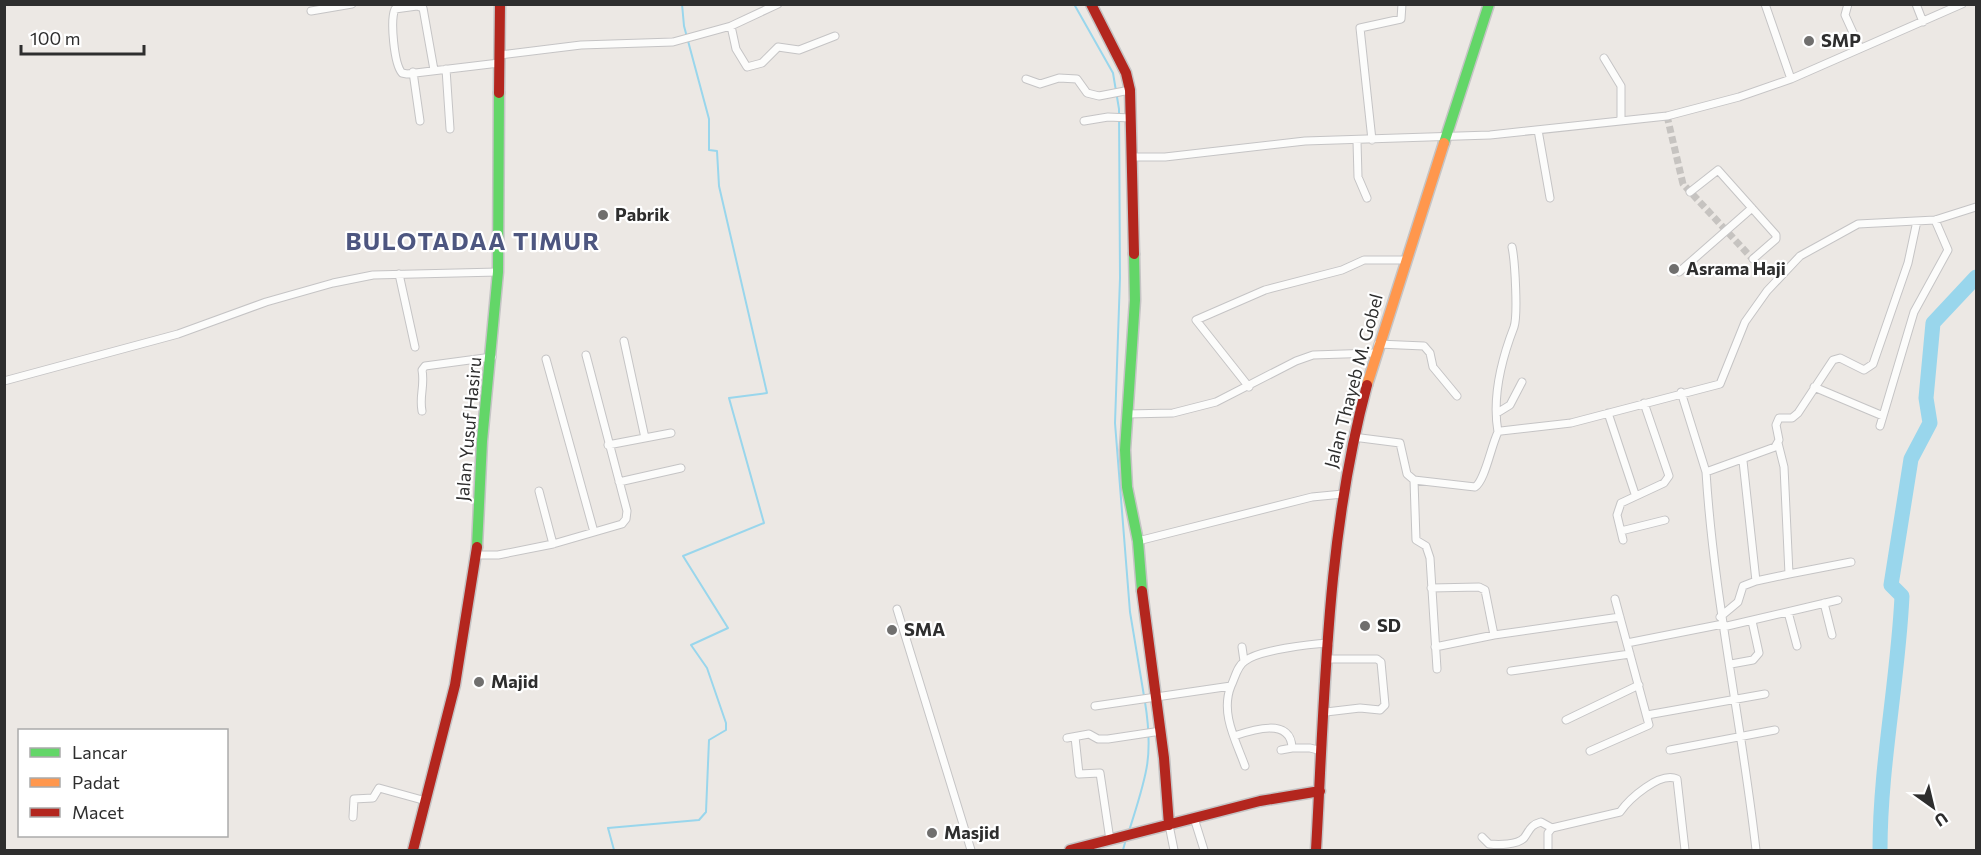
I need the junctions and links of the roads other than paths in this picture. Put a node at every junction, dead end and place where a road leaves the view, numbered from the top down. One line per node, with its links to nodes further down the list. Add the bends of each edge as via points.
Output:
1 (352, 4): 12 (street)
2 (500, 4): 18 (main road, Jalan Yusuf Hasiru)
3 (778, 4): 14 (street)
4 (1091, 4): 24 (main road, via 1126,73)
5 (1402, 4): 32 (street, via 1401,19 1360,28)
6 (1489, 4): 31 (main road, Jalan Thayeb M. Gobel)
7 (1765, 4): 23 (street)
8 (1848, 4): 16 (street, via 1845,15)
9 (1916, 4): 13 (street)
10 (1962, 4): 13 (street)
11 (421, 5): 20 (street); 21 (street, via 393,12 398,68 402,73)
12 (316, 9)
13 (1923, 22): 16 (street)
14 (731, 26): 15 (street, via 736,49 747,67 762,63 778,47 799,50); 18 (street, via 662,44 581,45)
15 (835, 36)
16 (1860, 48): 23 (street)
17 (1604, 58): 27 (street, via 1621,86)
18 (499, 59): 19 (street); 45 (main road, Jalan Yusuf Hasiru)
19 (446, 69): 20 (street); 29 (street)
20 (434, 70): 21 (street)
21 (413, 72): 26 (street)
22 (1026, 79): 24 (street, via 1040,84 1059,78 1077,79 1089,95)
23 (1791, 79): 27 (street, via 1691,111)
24 (1130, 90): 25 (main road)
25 (1124, 118): 28 (street); 34 (main road)
26 (420, 121)
27 (1622, 121): 30 (street)
28 (1084, 122)
29 (450, 129)
30 (1538, 130): 31 (street); 37 (street)
31 (1444, 138): 32 (street); 43 (main road, Jalan Thayeb M. Gobel)
32 (1372, 140): 33 (street)
33 (1357, 141): 34 (street, via 1293,142 1166,157); 36 (street, via 1358,177)
34 (1133, 157): 63 (main road, via 1135,300)
35 (1690, 192): 39 (street, via 1718,170)
36 (1367, 198)
37 (1550, 198)
38 (1977, 207): 40 (street)
39 (1752, 208): 44 (street, via 1776,238); 46 (street)
40 (1935, 220): 41 (street); 65 (street, via 1948,250 1914,312)
41 (1917, 221): 57 (street, via 1908,263 1873,364 1864,370 1835,358); 58 (street, via 1858,224 1800,256 1744,322 1722,382)
42 (1512, 247): 64 (street, via 1515,324 1506,343)
43 (1404, 260): 50 (main road, Jalan Thayeb M. Gobel); 56 (street, via 1364,260 1342,270 1265,290 1196,320)
44 (1753, 260)
45 (498, 272): 47 (street); 52 (main road, Jalan Yusuf Hasiru)
46 (1679, 272)
47 (399, 274): 49 (street); 54 (street, via 373,275 304,290 178,334)
48 (624, 341): 70 (street)
49 (415, 347)
50 (1376, 349): 56 (street, via 1313,355); 59 (street, via 1424,346 1433,367); 69 (main road, Jalan Thayeb M. Gobel)
51 (586, 355): 72 (street)
52 (492, 357): 61 (street, via 425,366 419,398); 87 (main road, Jalan Yusuf Hasiru)
53 (546, 359): 83 (street)
54 (4, 381)
55 (1522, 382): 64 (street, via 1506,409)
56 (1249, 387): 63 (street, via 1184,411)
57 (1814, 387): 65 (street); 71 (street, via 1798,413 1792,418 1779,418)
58 (1681, 392): 60 (street); 75 (street)
59 (1457, 396)
60 (1644, 403): 62 (street); 80 (street, via 1668,476 1664,483)
61 (422, 411)
62 (1608, 412): 67 (street, via 1570,423); 80 (street)
63 (1127, 414): 85 (main road, via 1127,487)
64 (1497, 414): 67 (street)
65 (1883, 416): 66 (street)
66 (1880, 426)
67 (1498, 432): 76 (street, via 1476,487)
68 (670, 433): 70 (street)
69 (1353, 437): 76 (street, via 1400,442 1407,474); 79 (main road, Jalan Thayeb M. Gobel)
70 (645, 438): 72 (street)
71 (1778, 443): 73 (street, via 1772,450); 89 (street, via 1784,467)
72 (608, 445): 77 (street)
73 (1743, 461): 75 (street); 90 (street)
74 (681, 468): 77 (street)
75 (1706, 472): 99 (street)
76 (1414, 480): 91 (street, via 1416,540 1429,552)
77 (618, 482): 83 (street, via 626,519 622,524)
78 (539, 491): 86 (street)
79 (1342, 494): 85 (street, via 1267,508); 102 (main road, Jalan Thayeb M. Gobel, via 1333,559)
80 (1635, 494): 82 (street, via 1619,506)
81 (1665, 520): 82 (street)
82 (1621, 531): 84 (street)
83 (594, 532): 86 (street)
84 (1623, 540)
85 (1138, 542): 116 (main road)
86 (552, 544): 87 (street, via 498,555)
87 (477, 555): 133 (main road, Jalan Yusuf Hasiru, via 455,685)
88 (1851, 562): 89 (street)
89 (1789, 574): 90 (street)
90 (1756, 581): 99 (street, via 1743,586)
91 (1431, 588): 101 (street, via 1485,590); 106 (street)
92 (1615, 599): 97 (street)
93 (1838, 600): 94 (street)
94 (1824, 603): 96 (street); 100 (street)
95 (897, 609): 141 (street)
96 (1788, 612): 98 (street); 104 (street)
97 (1620, 617): 101 (street); 103 (street)
98 (1752, 621): 99 (street); 110 (street, via 1758,657)
99 (1722, 623): 103 (street); 110 (street)
100 (1832, 634)
101 (1494, 635): 106 (street)
102 (1329, 643): 108 (main road, Jalan Thayeb M. Gobel); 109 (street, via 1295,645)
103 (1627, 643): 107 (street)
104 (1797, 646)
105 (1242, 647): 109 (street)
106 (1435, 647): 111 (street)
107 (1630, 654): 112 (street); 113 (street)
108 (1328, 659): 119 (main road, Jalan Thayeb M. Gobel); 119 (street, via 1381,662 1384,705 1380,710)
109 (1244, 661): 114 (street)
110 (1731, 664): 117 (street)
111 (1437, 669)
112 (1511, 671)
113 (1639, 685): 120 (street); 121 (street)
114 (1231, 686): 116 (street); 124 (street, via 1228,721)
115 (1765, 694): 117 (street)
116 (1151, 696): 118 (street); 123 (main road)
117 (1736, 699): 120 (street); 125 (street)
118 (1095, 706)
119 (1326, 712): 129 (main road, Jalan Thayeb M. Gobel)
120 (1647, 715): 130 (street, via 1649,725)
121 (1566, 720)
122 (1775, 730): 125 (street)
123 (1153, 732): 136 (main road); 139 (street, via 1108,739 1089,734 1071,738 1079,774 1100,773)
124 (1234, 736): 126 (street, via 1269,727 1286,734); 131 (street)
125 (1742, 736): 128 (street); 148 (street)
126 (1292, 748): 127 (street); 129 (street)
127 (1281, 750)
128 (1670, 750)
129 (1322, 751): 132 (main road, Jalan Thayeb M. Gobel)
130 (1590, 751)
131 (1245, 766)
132 (1320, 791): 135 (main road, via 1284,795); 145 (main road, Jalan Thayeb M. Gobel)
133 (426, 801): 134 (street, via 379,788 373,798 355,798); 140 (main road, Jalan Yusuf Hasiru)
134 (353, 817)
135 (1194, 818): 136 (main road); 144 (street)
136 (1169, 825): 139 (main road); 143 (street)
137 (1552, 828): 138 (street, via 1542,822 1534,824 1520,841 1506,844 1490,844); 146 (street, via 1548,833); 147 (street, via 1620,812 1625,802 1656,781 1674,777)
138 (1482, 837)
139 (1110, 840): 142 (main road)
140 (413, 850)
141 (971, 850)
142 (1070, 850)
143 (1174, 850)
144 (1204, 850)
145 (1316, 850)
146 (1548, 850)
147 (1685, 850)
148 (1756, 850)

